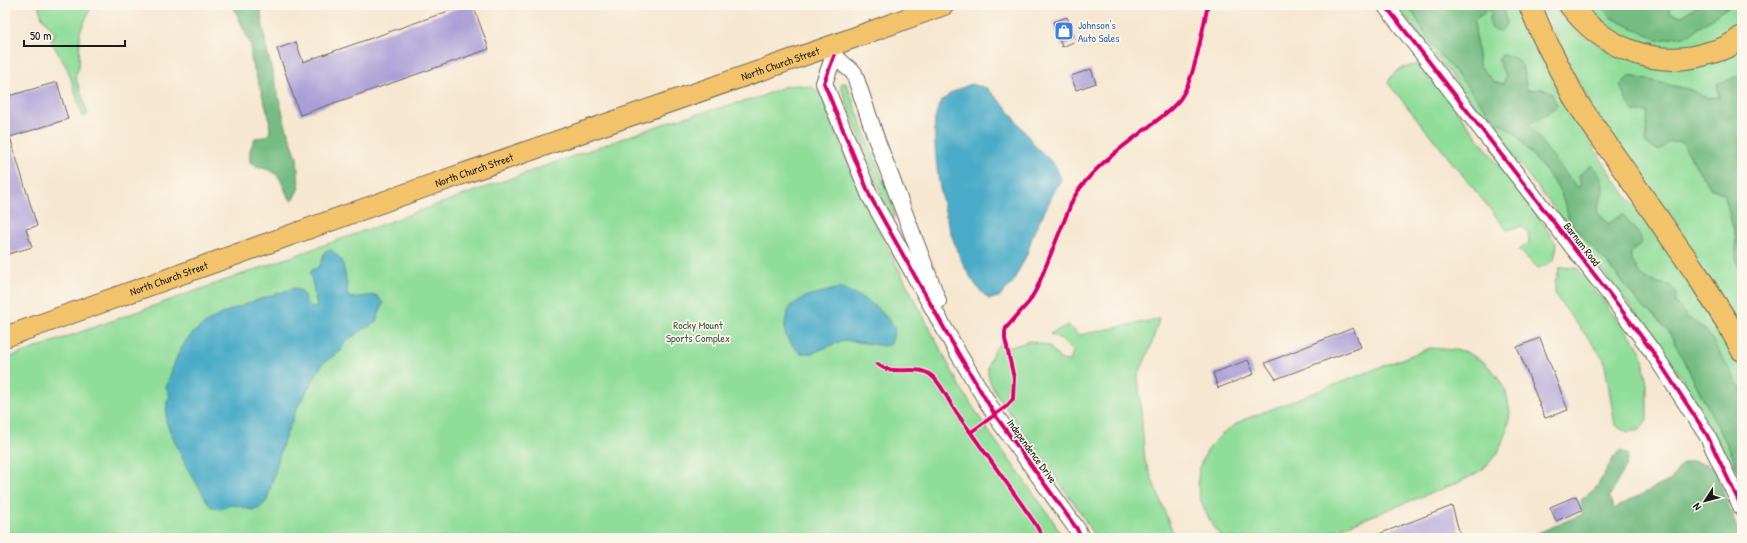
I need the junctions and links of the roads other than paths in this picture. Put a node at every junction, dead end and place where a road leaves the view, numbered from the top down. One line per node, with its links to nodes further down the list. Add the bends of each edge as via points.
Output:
1 (944, 5): 6 (main road, North Church Street)
2 (1385, 5): 10 (street, Barnum Road, via 1652,351 1707,435)
3 (1530, 5): 8 (highway, via 1576,101 1696,273)
4 (1570, 5): 5 (highway, via 1585,23 1607,40 1651,58 1667,60 1702,56 1721,50)
5 (1742, 37)
6 (833, 51): 7 (main road, North Church Street, via 546,144); 9 (street, via 854,73); 9 (street, via 824,83 870,196)
7 (5, 337)
8 (1742, 350)
9 (958, 354): 11 (street, Independence Drive, via 995,416)
10 (1742, 508)
11 (1081, 538)

